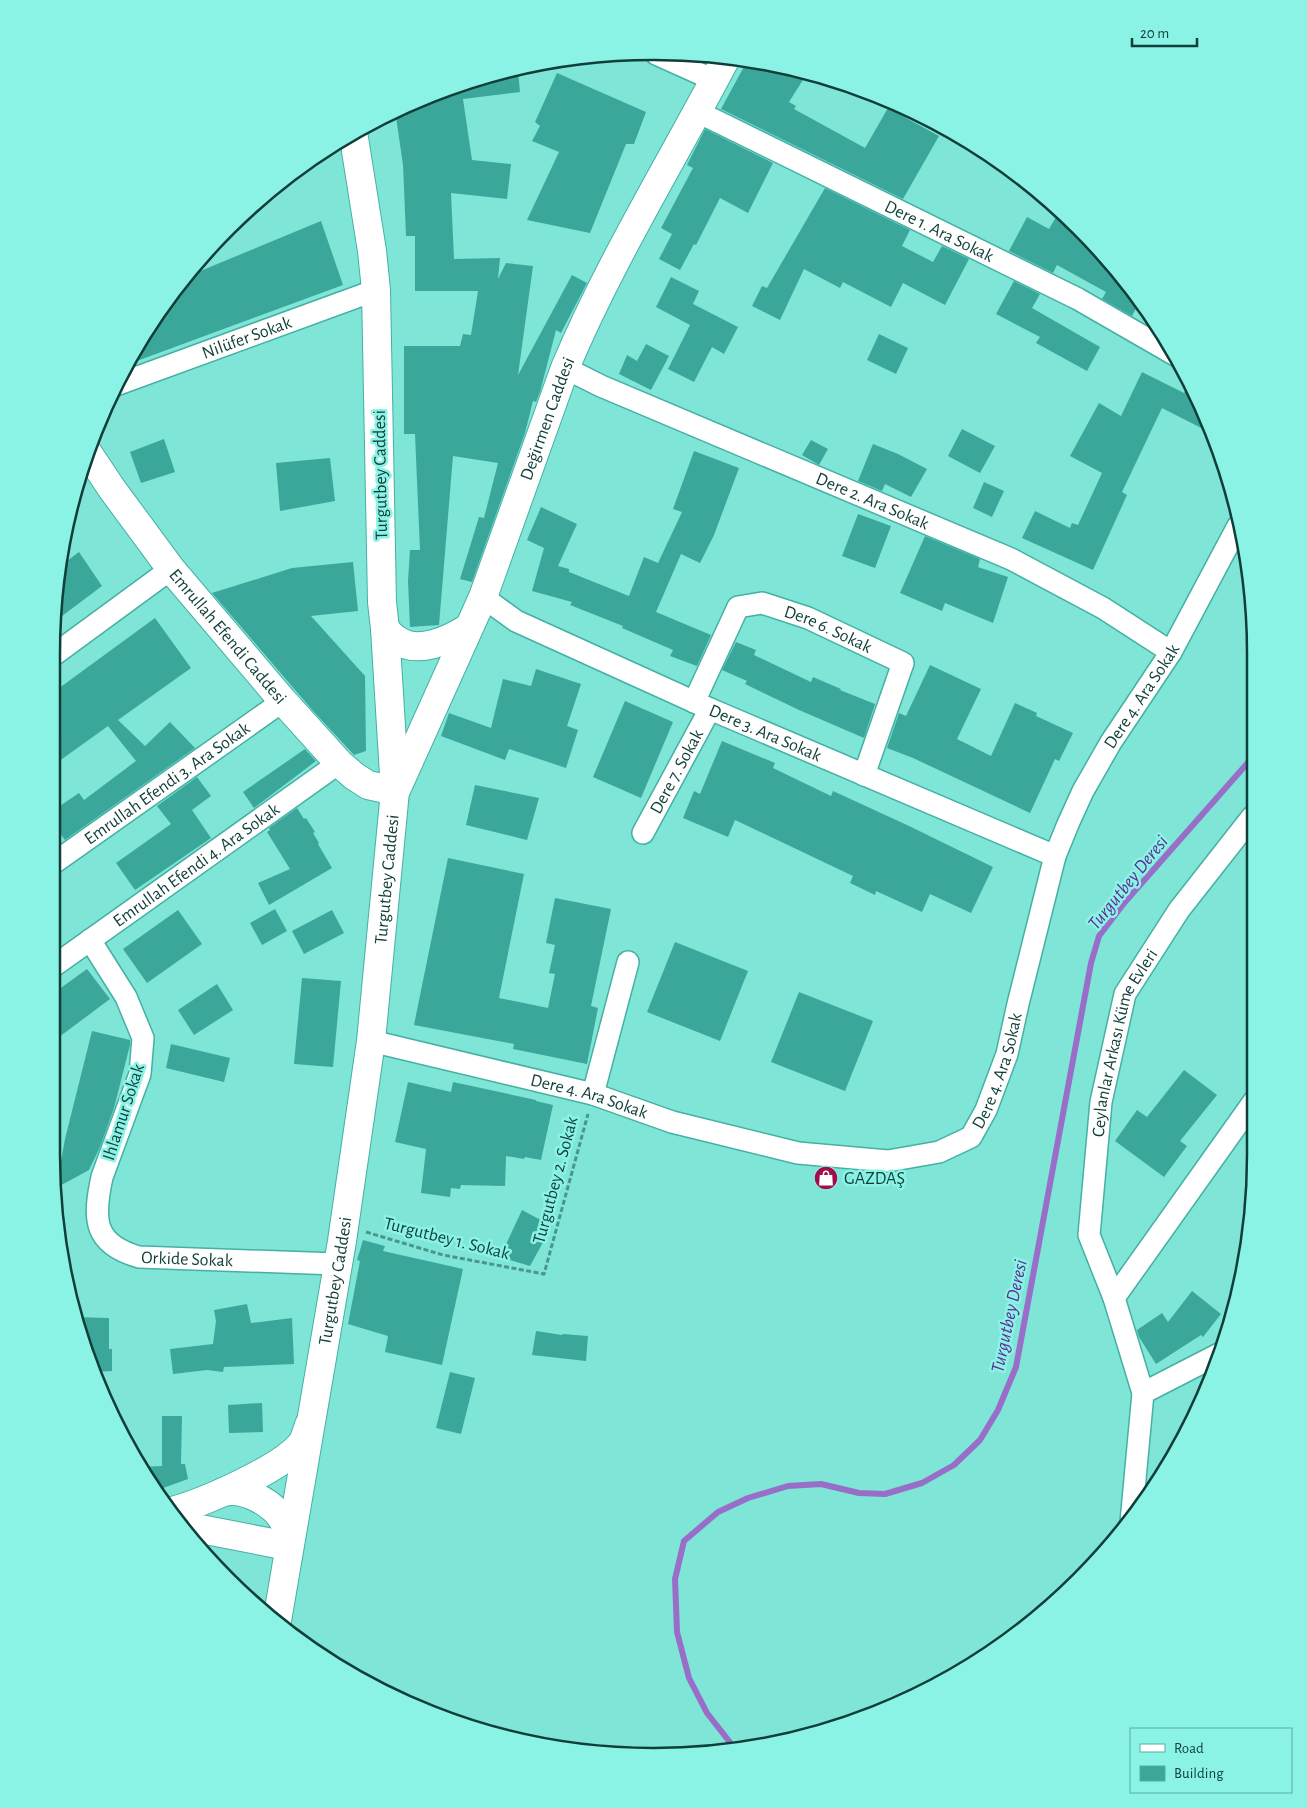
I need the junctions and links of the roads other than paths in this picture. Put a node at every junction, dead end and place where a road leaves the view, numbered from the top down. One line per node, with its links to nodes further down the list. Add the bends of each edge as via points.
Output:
1 (685, 61): 2 (street)
2 (720, 69): 3 (main road, Değirmen Caddesi)
3 (698, 112): 6 (street, Dere 1. Ara Sokak, via 1078,300); 7 (main road, Değirmen Caddesi, via 613,266)
4 (355, 142): 5 (main road, Turgutbey Caddesi)
5 (376, 290): 8 (street, Nilüfer Sokak); 14 (main road, Turgutbey Caddesi, via 382,602)
6 (1161, 347)
7 (565, 368): 12 (main road, Değirmen Caddesi); 16 (street, Dere 2. Ara Sokak, via 1011,559 1103,608)
8 (126, 381)
9 (92, 459): 11 (main road, Emrullah Efendi Caddesi)
10 (1235, 532): 16 (street, Dere 4. Ara Sokak)
11 (171, 569): 15 (street); 17 (main road, Emrullah Efendi Caddesi)
12 (482, 598): 13 (main road, Değirmen Caddesi); 18 (street, Dere 3. Ara Sokak, via 516,621)
13 (468, 628): 14 (main road, via 446,640 425,645 401,643); 21 (main road, Değirmen Caddesi)
14 (386, 629): 21 (main road, Turgutbey Caddesi)
15 (60, 650)
16 (1171, 652): 24 (street, Dere 4. Ara Sokak, via 1111,742 1083,791)
17 (283, 701): 19 (main road, Emrullah Efendi Caddesi); 25 (street, Emrullah Efendi 3. Ara Sokak)
18 (702, 706): 20 (street, Dere 3. Ara Sokak); 20 (street, Dere 6. Sokak, via 738,607 762,603 808,618 903,663); 23 (street, Dere 7. Sokak)
19 (339, 763): 21 (main road, Emrullah Efendi Caddesi, via 368,785); 26 (street, Emrullah Efendi 4. Ara Sokak)
20 (864, 775): 24 (street, Dere 3. Ara Sokak)
21 (395, 791): 29 (main road, Turgutbey Caddesi)
22 (1247, 823): 34 (street, Ceylanlar Arkası Küme Evleri, via 1179,910 1125,994 1101,1102 1089,1235)
23 (643, 833)
24 (1054, 856): 30 (street, Dere 4. Ara Sokak, via 1007,1054 986,1110 970,1137 939,1152 888,1161 798,1153 672,1122)
25 (60, 859)
26 (90, 940): 27 (street, Emrullah Efendi 4. Ara Sokak); 32 (street, Ihlamur Sokak, via 126,997 143,1038 140,1074)
27 (60, 962)
28 (628, 962): 30 (street)
29 (371, 1041): 30 (street, Dere 4. Ara Sokak); 33 (main road, Turgutbey Caddesi)
30 (593, 1094)
31 (1247, 1111): 34 (street)
32 (102, 1177): 33 (street, Orkide Sokak, via 98,1225 107,1240 122,1252 140,1257)
33 (338, 1264): 37 (main road, Turgutbey Caddesi)
34 (1114, 1298): 36 (street, Ceylanlar Arkası Küme Evleri)
35 (1211, 1358): 36 (street)
36 (1143, 1393): 39 (street, Ceylanlar Arkası Küme Evleri)
37 (309, 1425): 38 (main road, via 301,1444 293,1451); 42 (main road, Turgutbey Caddesi)
38 (223, 1492): 40 (main road); 42 (main road, via 243,1492 272,1509 284,1522)
39 (1133, 1504)
40 (178, 1509)
41 (192, 1527): 42 (main road)
42 (288, 1546): 43 (main road, Turgutbey Caddesi)
43 (278, 1614)

